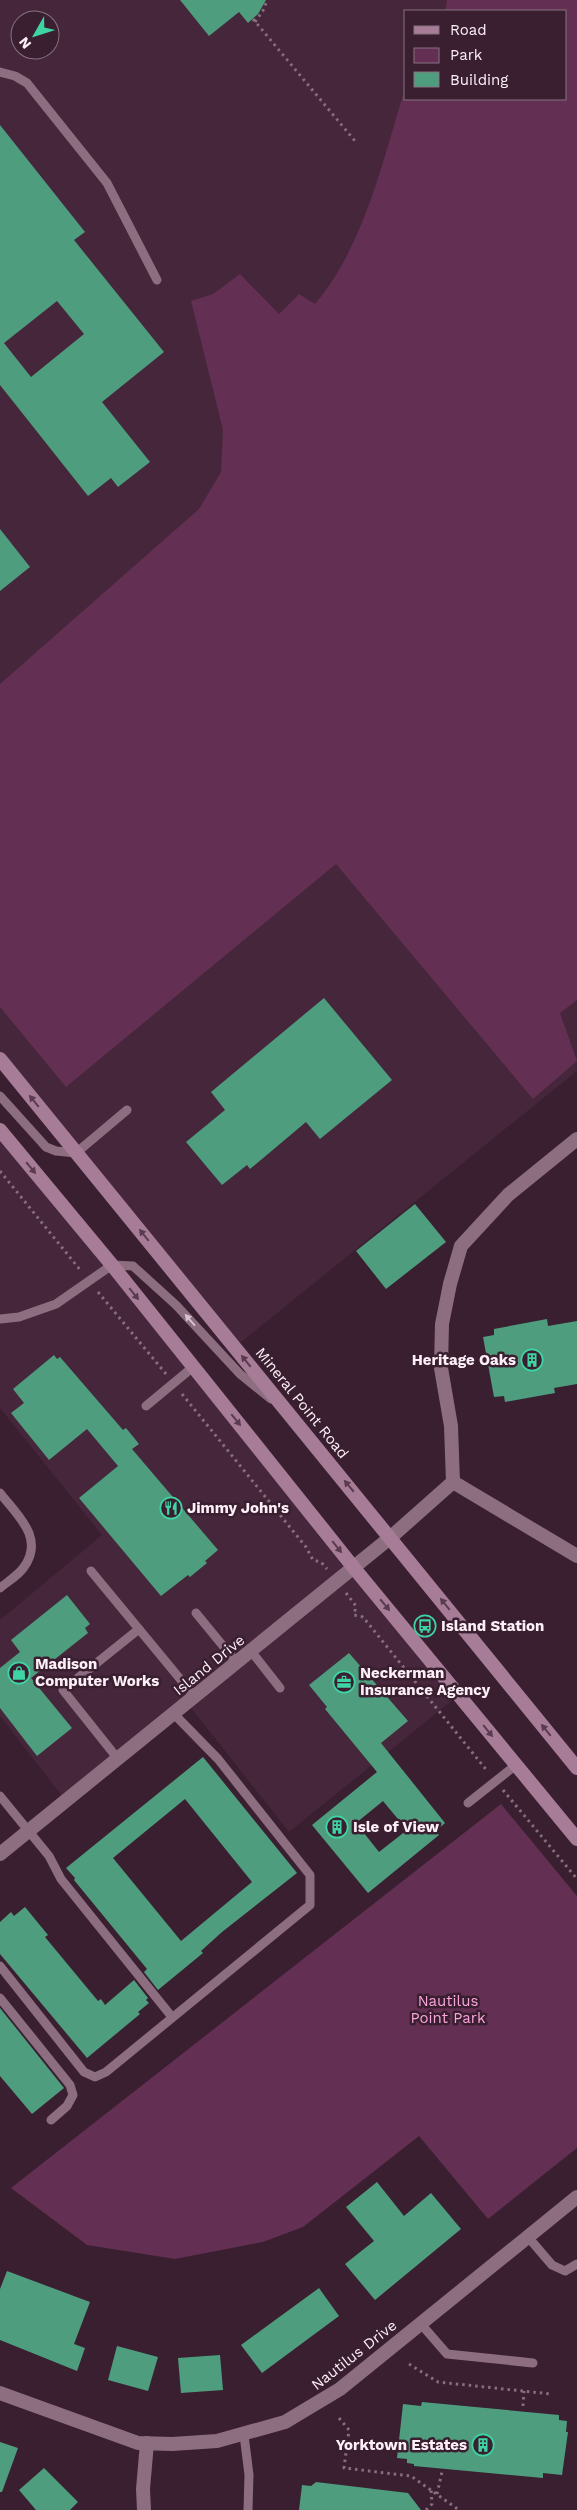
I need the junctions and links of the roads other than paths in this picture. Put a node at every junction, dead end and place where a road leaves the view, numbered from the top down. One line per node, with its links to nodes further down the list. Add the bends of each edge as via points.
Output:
1 (0, 72): 2 (lane, via 26,83 107,183)
2 (157, 280)
3 (0, 1059): 8 (main road, Mineral Point Road, one-way to 3)
4 (0, 1096): 8 (lane, via 46,1147)
5 (127, 1110): 8 (lane)
6 (0, 1130): 9 (main road, one-way to 9)
7 (577, 1139): 14 (street, via 508,1195 461,1246 442,1324 441,1368 451,1426)
8 (76, 1153): 13 (main road, Mineral Point Road, one-way to 8)
9 (112, 1266): 10 (lane, via 56,1304 19,1317); 11 (main road, one-way to 11); 13 (lane, one-way to 9, via 240,1374 149,1277 134,1266)
10 (0, 1319)
11 (193, 1367): 12 (lane); 18 (main road, one-way to 18)
12 (146, 1406)
13 (289, 1414): 16 (main road, Mineral Point Road, one-way to 13)
14 (453, 1482): 16 (street, Island Drive); 17 (street)
15 (0, 1493): 20 (lane, via 30,1530 32,1548 24,1568)
16 (391, 1538): 18 (street, Island Drive); 30 (main road, Mineral Point Road, one-way to 16)
17 (577, 1556)
18 (354, 1568): 23 (street, Island Drive); 29 (main road, one-way to 29)
19 (91, 1571): 22 (lane)
20 (0, 1588)
21 (196, 1613): 24 (lane)
22 (139, 1629): 26 (lane); 28 (lane, via 63,1690)
23 (251, 1651): 24 (street, Island Drive); 25 (lane)
24 (237, 1663): 26 (street, Island Drive)
25 (280, 1688)
26 (195, 1697): 27 (street, Island Drive)
27 (174, 1714): 28 (street, Island Drive); 38 (lane, via 218,1759 310,1875 311,1889 310,1905)
28 (118, 1759): 33 (street, Island Drive)
29 (516, 1765): 32 (lane); 34 (main road)
30 (577, 1768)
31 (0, 1796): 33 (lane)
32 (468, 1803)
33 (29, 1831): 35 (street, Island Drive); 38 (lane, via 49,1856 61,1879)
34 (577, 1839)
35 (0, 1854)
36 (0, 1966): 38 (lane, via 84,2072 95,2076 106,2072)
37 (0, 1998): 39 (lane, via 70,2085 73,2095)
38 (172, 2016)
39 (52, 2120)
40 (577, 2197): 41 (street, Nautilus Drive)
41 (528, 2237): 42 (lane, via 552,2264 565,2271); 43 (street, Nautilus Drive)
42 (577, 2264)
43 (420, 2324): 44 (lane, via 447,2354); 46 (street, Nautilus Drive, via 340,2389 312,2407 285,2422)
44 (533, 2363)
45 (0, 2393): 47 (street, Nautilus Drive, via 138,2443)
46 (244, 2434): 47 (street, Nautilus Drive, via 196,2444); 49 (lane, via 249,2474)
47 (147, 2443): 48 (street)
48 (144, 2510)
49 (248, 2510)

